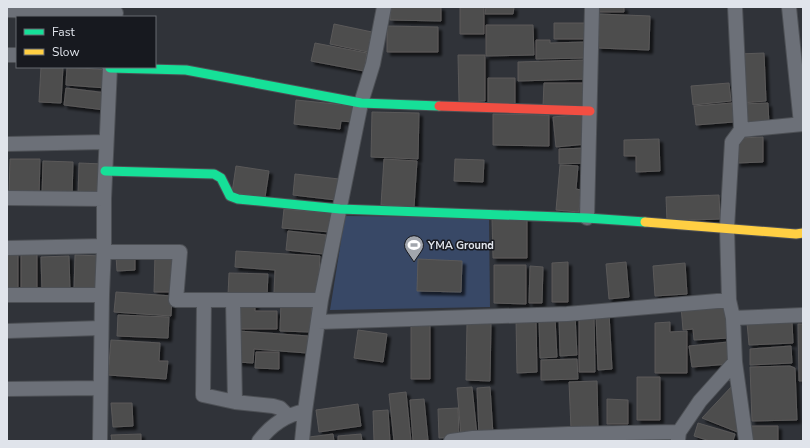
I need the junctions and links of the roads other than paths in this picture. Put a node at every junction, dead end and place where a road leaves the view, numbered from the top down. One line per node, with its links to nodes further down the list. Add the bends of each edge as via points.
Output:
1 (384, 7): 10 (street, via 373,64)
2 (592, 7): 11 (street)
3 (734, 7): 13 (street)
4 (789, 7): 7 (street)
5 (7, 10): 6 (street)
6 (116, 12)
7 (798, 46): 12 (street)
8 (110, 68): 14 (street)
9 (135, 68): 10 (street, via 186,70)
10 (360, 104): 11 (street); 19 (street)
11 (590, 111): 20 (street)
12 (802, 124): 13 (street)
13 (741, 130): 21 (street, via 732,142)
14 (106, 142): 15 (street); 16 (street)
15 (7, 144)
16 (105, 171): 18 (street); 19 (street, via 214,174 221,178 230,196 238,199)
17 (7, 198): 18 (street)
18 (104, 199): 24 (street)
19 (340, 209): 20 (street); 29 (street)
20 (587, 218): 21 (street)
21 (727, 228): 22 (street); 30 (street)
22 (803, 233)
23 (7, 248): 24 (street)
24 (104, 249): 26 (street); 27 (street, via 180,252 176,300)
25 (7, 295): 26 (street)
26 (102, 295): 34 (street)
27 (204, 300): 28 (street); 39 (street, via 203,395)
28 (233, 300): 29 (street); 39 (street)
29 (322, 300): 33 (street)
30 (728, 300): 32 (street); 33 (street, via 567,314)
31 (803, 315): 32 (street)
32 (733, 318): 36 (street)
33 (318, 322): 40 (street)
34 (101, 328): 35 (street); 37 (street)
35 (7, 331)
36 (735, 362): 42 (street, via 700,401); 48 (street)
37 (100, 388): 38 (street); 44 (street)
38 (7, 389)
39 (235, 402): 41 (street, via 273,406 280,408)
40 (305, 411): 41 (street); 46 (street)
41 (288, 416): 45 (street, via 272,426)
42 (679, 436): 43 (street)
43 (568, 438): 47 (street, via 473,438)
44 (100, 441)
45 (259, 441)
46 (302, 441)
47 (451, 441)
48 (746, 441)

